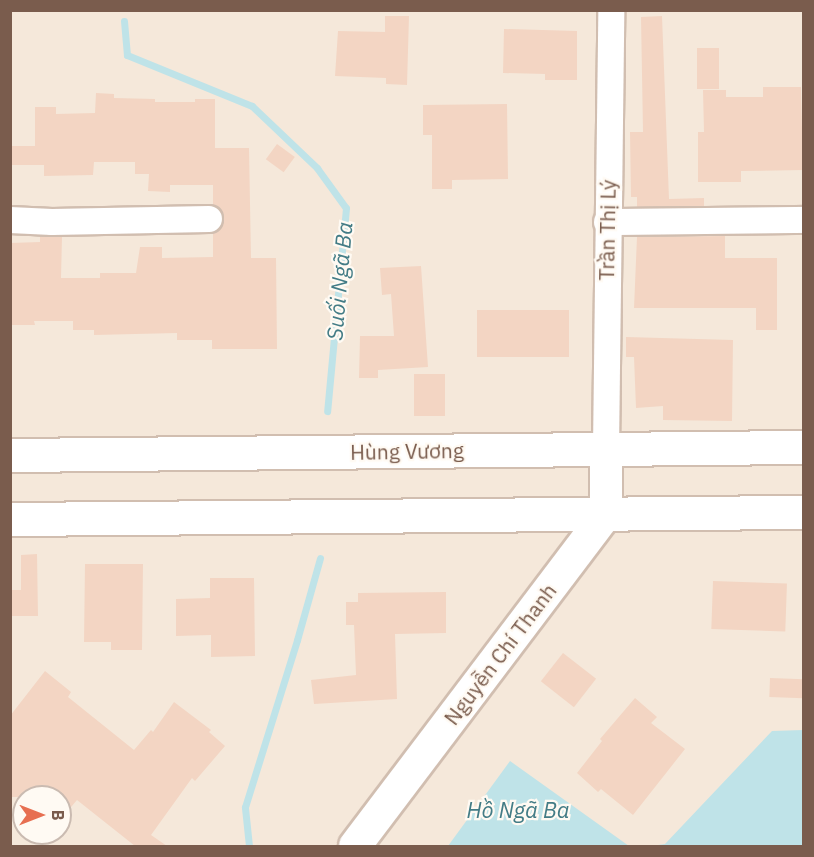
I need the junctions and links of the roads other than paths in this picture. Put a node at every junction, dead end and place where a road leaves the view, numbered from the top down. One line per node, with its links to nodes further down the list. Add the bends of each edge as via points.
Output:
1 (611, 10): 5 (street, Trần Thị Lý)
2 (209, 219): 3 (street)
3 (10, 220)
4 (804, 220): 5 (street)
5 (607, 222): 7 (street, Trần Thị Lý)
6 (804, 447): 7 (main road, Hùng Vương)
7 (606, 449): 8 (main road, Hùng Vương); 10 (street)
8 (10, 455)
9 (804, 512): 10 (main road)
10 (606, 514): 11 (main road); 12 (street, Nguyễn Chí Thanh)
11 (10, 519)
12 (355, 846)

